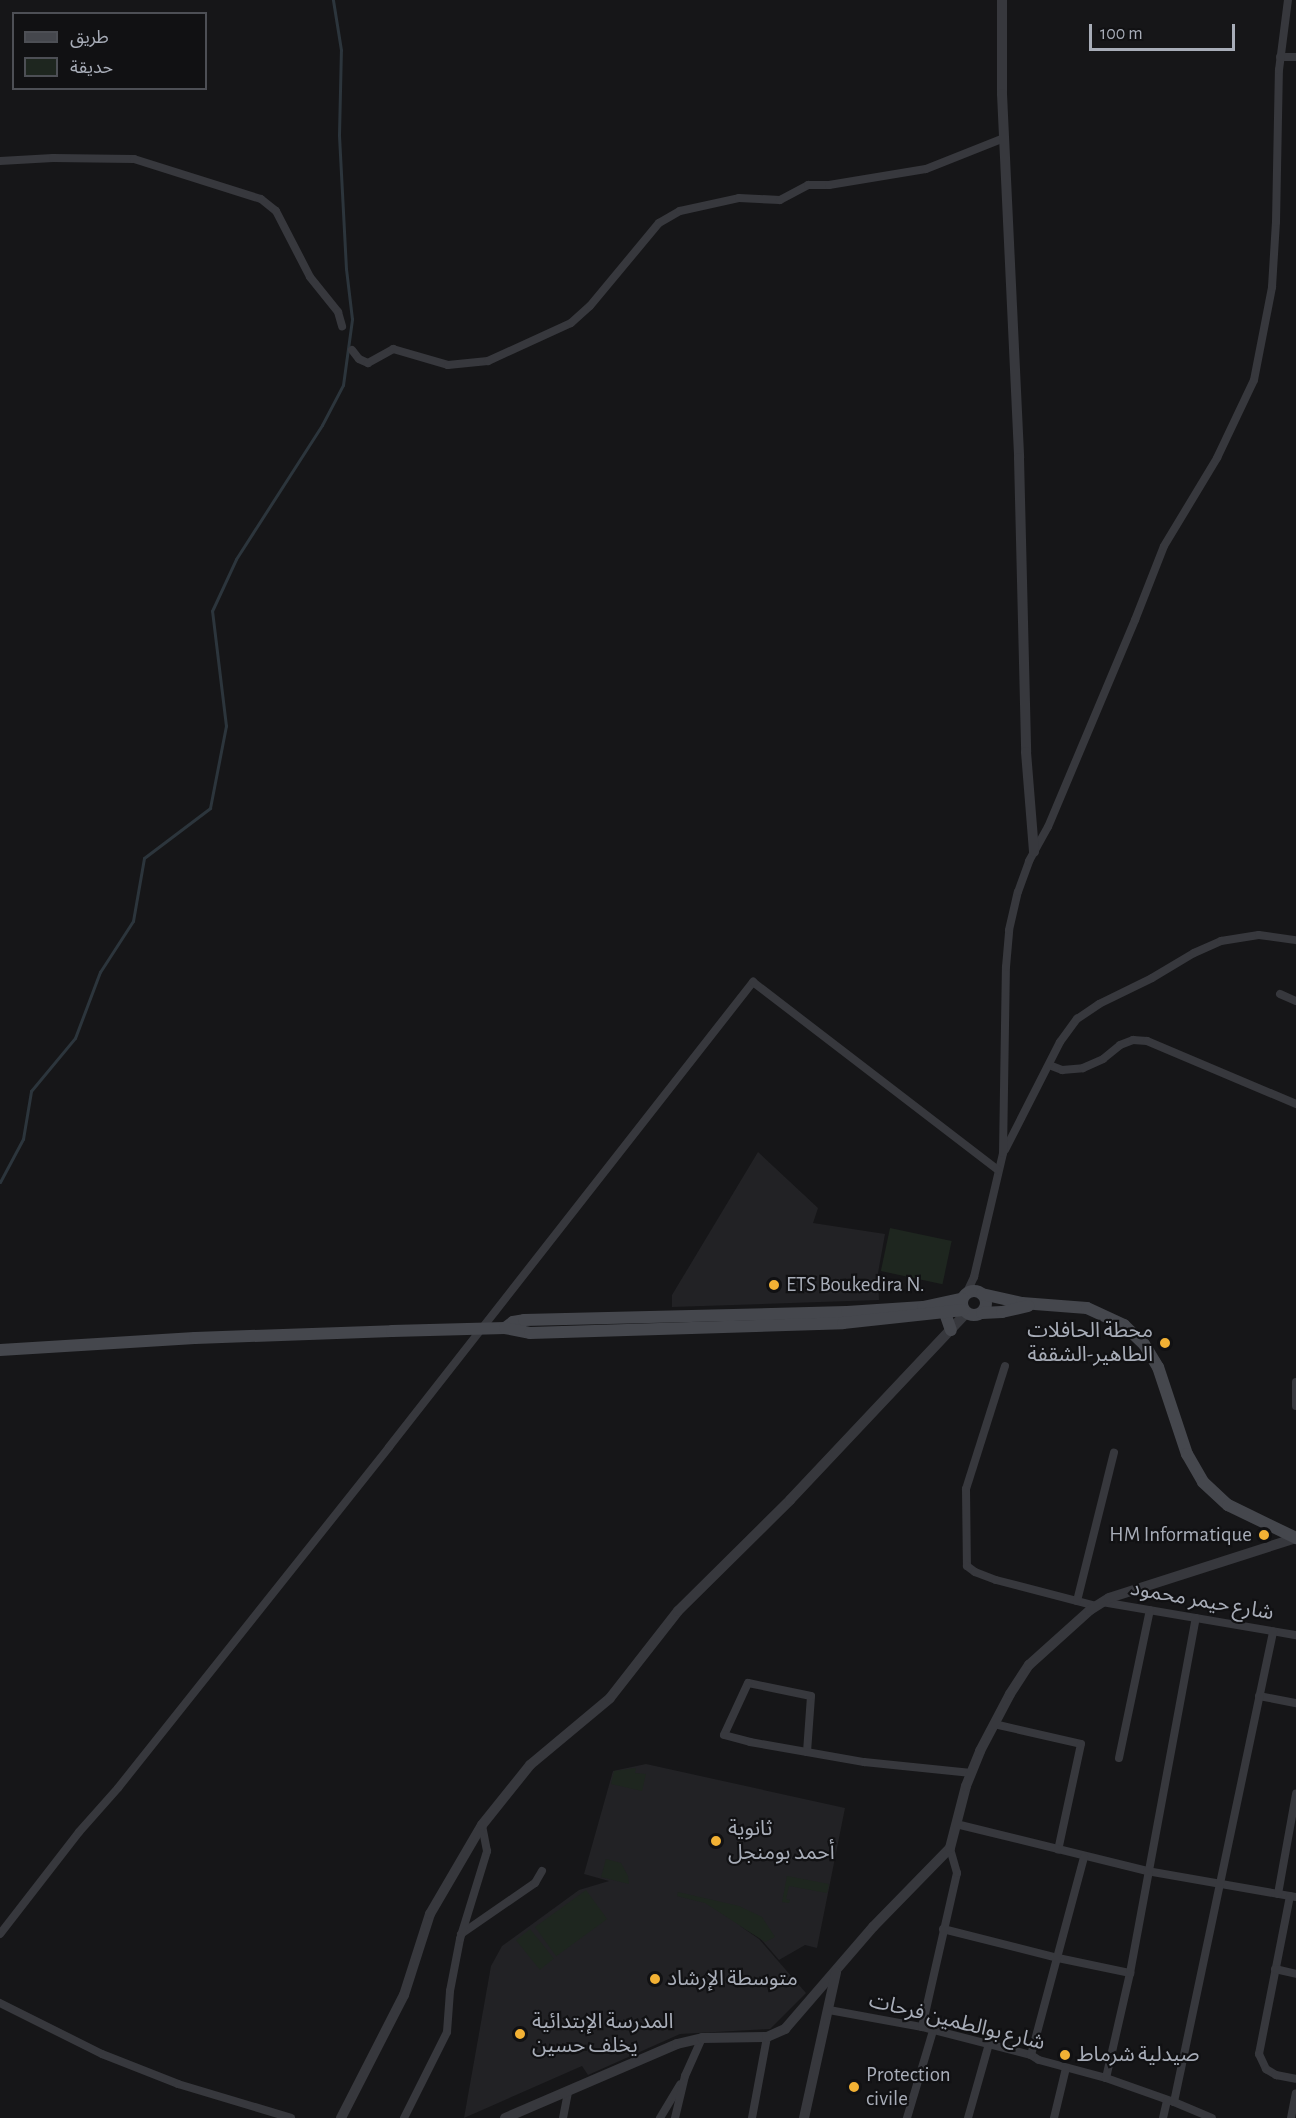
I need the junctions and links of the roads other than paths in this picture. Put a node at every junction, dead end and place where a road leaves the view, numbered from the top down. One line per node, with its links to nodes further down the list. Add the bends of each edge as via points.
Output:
1 (1002, 0): 5 (street)
2 (1288, 0): 3 (street)
3 (1280, 57): 4 (street); 9 (street, via 1272,287 1254,380 1217,458 1164,546 1048,827)
4 (1296, 57)
5 (1004, 138): 8 (street, via 926,169 808,185 773,201 739,198 680,211 659,223 590,306 571,323 488,361 448,365 393,349 368,363); 9 (street, via 1019,459 1026,752)
6 (0, 161): 7 (street, via 134,159 261,199 276,211 310,277 338,312)
7 (342, 326)
8 (352, 350)
9 (1034, 852): 15 (street, via 1018,892 1009,930)
10 (1296, 940): 13 (street, via 1259,935 1221,941 1194,953 1077,1019)
11 (1280, 994): 12 (street)
12 (1296, 1001)
13 (1049, 1065): 14 (street, via 1062,1070 1083,1068 1126,1042 1147,1041); 15 (street)
14 (1296, 1104)
15 (1003, 1153): 16 (street)
16 (998, 1170): 17 (street); 22 (street, via 753,982)
17 (970, 1300): 18 (main road); 19 (main road); 20 (main road, via 974,1316); 20 (main road, via 986,1306); 21 (main road, via 847,1312 518,1320); 23 (street)
18 (1032, 1304): 20 (main road, via 1012,1311); 29 (main road, via 1087,1308 1113,1318 1134,1334 1158,1367 1187,1454 1203,1482 1228,1504)
19 (945, 1313): 21 (main road, via 843,1323 530,1333); 23 (main road)
20 (982, 1313)
21 (505, 1328): 22 (main road)
22 (481, 1329): 24 (main road, via 195,1338); 55 (street)
23 (951, 1330): 44 (street, via 678,1611 610,1698 530,1766)
24 (0, 1350)
25 (1005, 1366): 30 (street, شارع حيمر محمود, via 966,1489 967,1566 996,1580)
26 (1296, 1382): 27 (street)
27 (1296, 1406)
28 (1114, 1453): 30 (street)
29 (1296, 1538): 31 (street)
30 (1077, 1601): 31 (street, شارع حيمر محمود)
31 (1099, 1604): 32 (street, شارع حيمر محمود); 38 (street, via 1029,1665)
32 (1150, 1610): 33 (street, شارع حيمر محمود); 40 (street)
33 (1196, 1618): 34 (street, شارع حيمر محمود); 49 (street)
34 (1273, 1631): 35 (street, شارع حيمر محمود); 36 (street)
35 (1296, 1635)
36 (1260, 1696): 37 (street); 50 (street)
37 (1296, 1703)
38 (994, 1724): 41 (street); 46 (street, via 1081,1744)
39 (807, 1752): 39 (street, via 724,1735 748,1683 811,1696); 41 (street)
40 (1119, 1758)
41 (971, 1773): 43 (street)
42 (1296, 1794): 51 (street)
43 (956, 1824): 45 (street); 46 (street)
44 (482, 1825): 54 (street, via 487,1851); 77 (street, via 430,1914 405,1995)
45 (950, 1848): 53 (street, via 957,1873); 57 (street)
46 (1058, 1850): 47 (street)
47 (1084, 1857): 49 (street); 56 (street)
48 (542, 1871): 54 (street, via 535,1882)
49 (1147, 1871): 50 (street); 59 (street)
50 (1220, 1885): 51 (street); 75 (street)
51 (1278, 1894): 52 (street)
52 (1293, 1897): 58 (street)
53 (943, 1929): 56 (street); 63 (street)
54 (461, 1934): 78 (street, via 447,2032)
55 (0, 1935)
56 (1058, 1958): 59 (street); 68 (street)
57 (837, 1969): 62 (street); 65 (street, via 785,2029)
58 (1275, 1969): 60 (street); 72 (street, via 1259,2054 1266,2069)
59 (1130, 1973): 71 (street)
60 (1296, 1974)
61 (0, 2003): 76 (street, via 102,2054 167,2080)
62 (829, 2010): 63 (street, شارع بوالطمين فرحات); 84 (street)
63 (922, 2027): 64 (street, شارع بوالطمين فرحات)
64 (933, 2031): 67 (street, شارع بوالطمين فرحات); 85 (street)
65 (767, 2037): 66 (street); 83 (street)
66 (702, 2038): 70 (street); 73 (street, via 677,2044)
67 (989, 2044): 68 (street, شارع بوالطمين فرحات); 86 (street)
68 (1031, 2055): 69 (street, شارع بوالطمين فرحات)
69 (1066, 2067): 71 (street, شارع بوالطمين فرحات); 87 (street)
70 (685, 2076): 81 (street); 82 (street)
71 (1106, 2079): 75 (street, شارع بوالطمين فرحات)
72 (1296, 2079)
73 (568, 2091): 79 (street); 80 (street)
74 (1296, 2092): 90 (street)
75 (1171, 2101): 88 (street); 89 (street, شارع بوالطمين فرحات)
76 (291, 2118)
77 (341, 2118)
78 (404, 2118)
79 (505, 2118)
80 (563, 2118)
81 (660, 2118)
82 (675, 2118)
83 (752, 2118)
84 (804, 2118)
85 (907, 2118)
86 (968, 2118)
87 (1053, 2118)
88 (1163, 2118)
89 (1212, 2118)
90 (1291, 2118)

